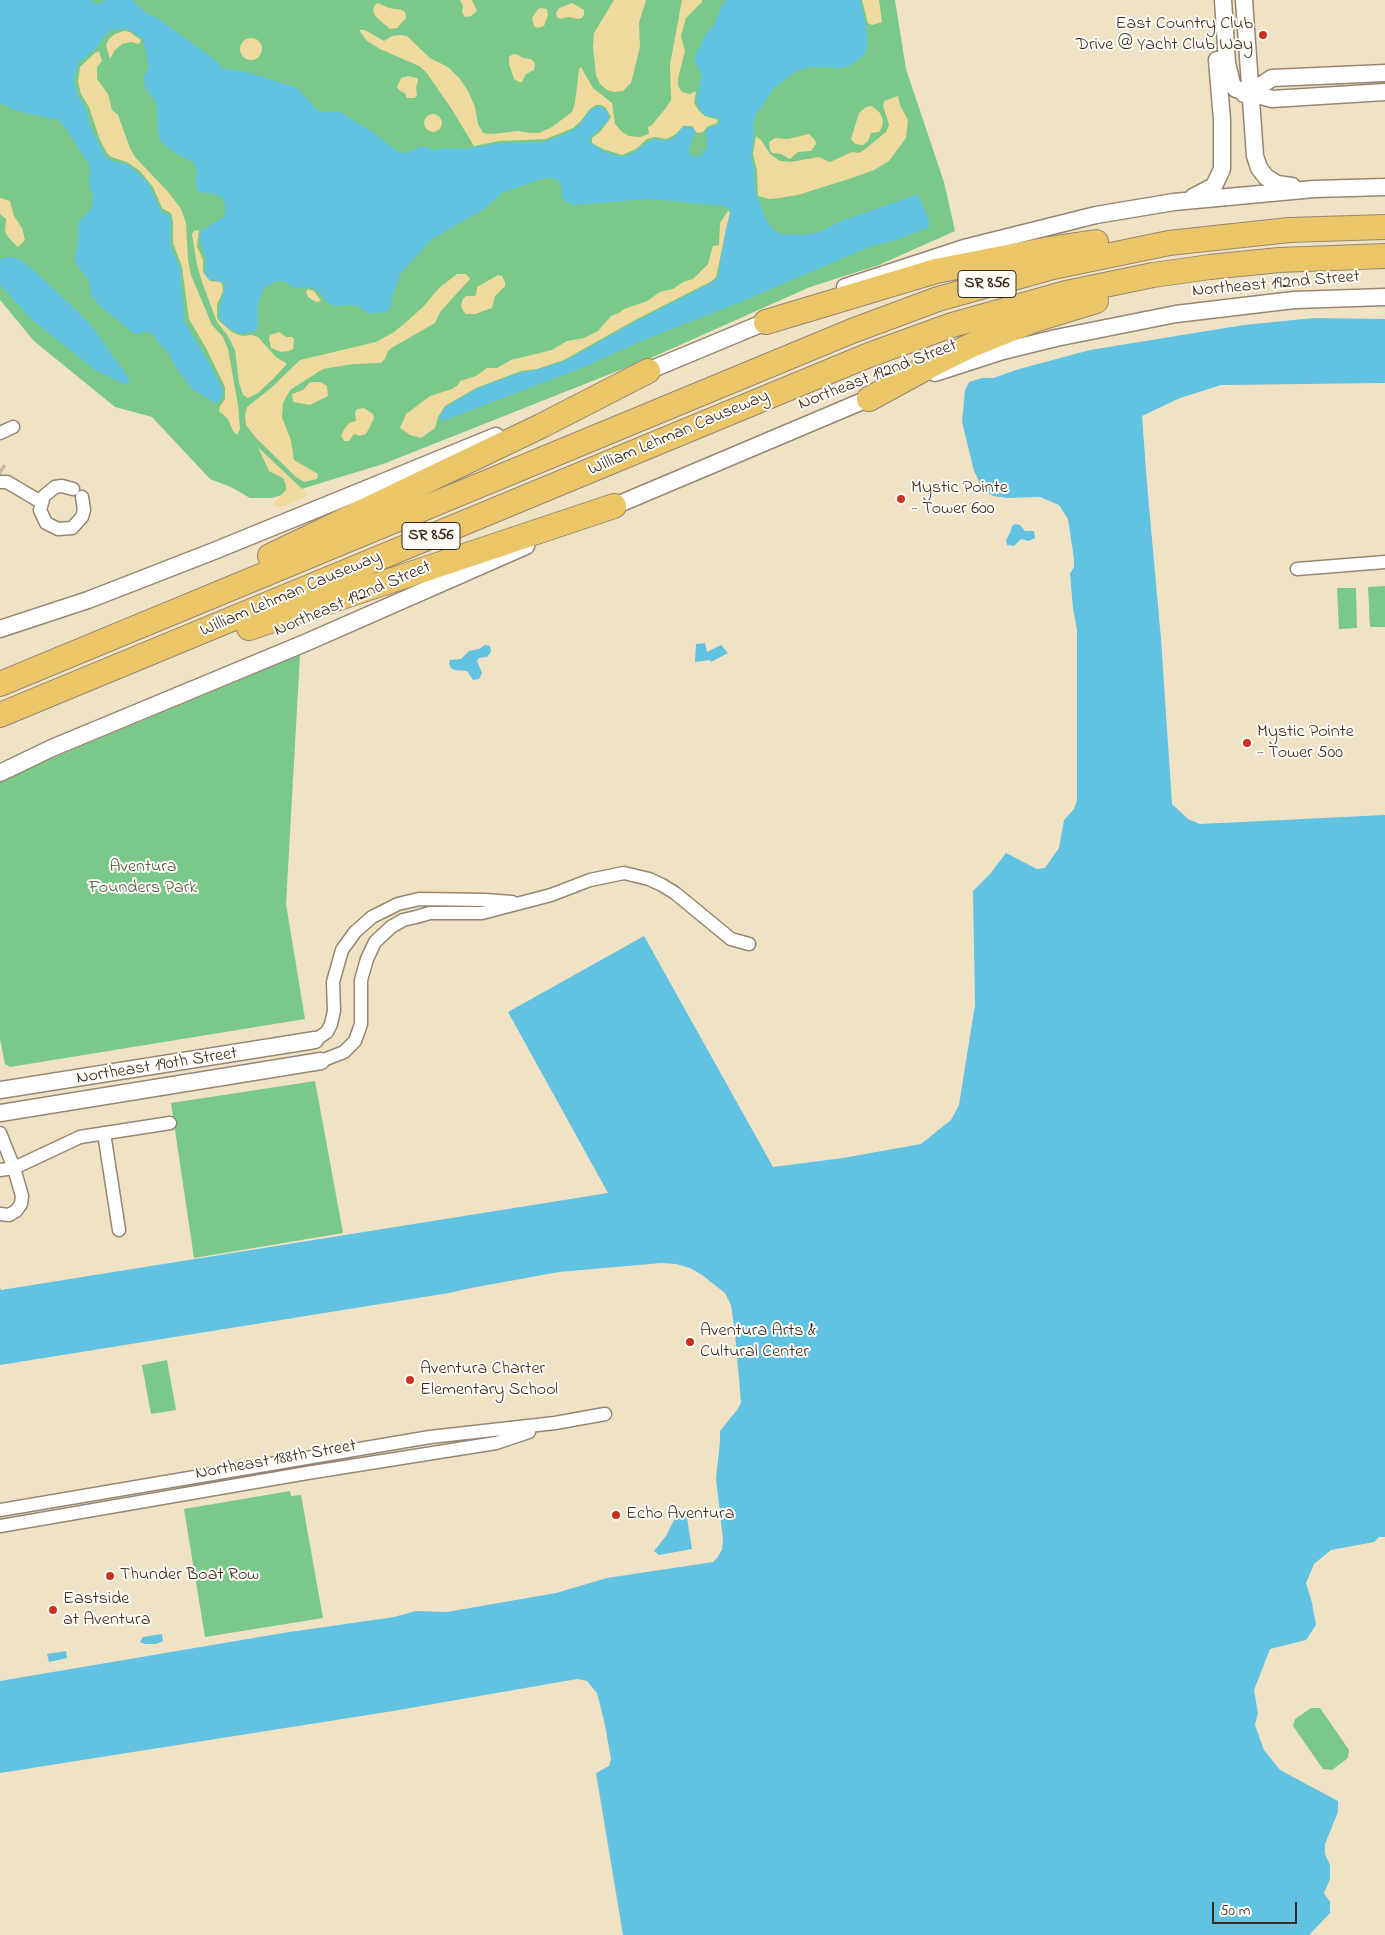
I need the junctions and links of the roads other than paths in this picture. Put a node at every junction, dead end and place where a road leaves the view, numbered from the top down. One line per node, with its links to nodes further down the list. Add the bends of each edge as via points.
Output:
1 (1213, 0): 7 (street)
2 (1223, 0): 5 (street, via 1229,76 1236,89)
3 (1244, 0): 5 (street)
4 (1385, 73): 5 (street, via 1272,78)
5 (1251, 92): 6 (street, via 1272,99); 7 (street, via 1236,96 1227,103); 9 (street, via 1253,145 1259,168 1278,184)
6 (1385, 92)
7 (1222, 120): 10 (street, via 1223,164 1216,183 1205,192)
8 (1385, 186): 9 (street)
9 (1314, 189): 10 (street)
10 (1174, 202): 16 (street, via 1057,224 945,253 835,291)
11 (1385, 228): 12 (highway, William Lehman Causeway / SR 856, via 1308,229)
12 (1230, 236): 16 (highway, via 1135,236 1049,249 936,271); 26 (highway, William Lehman Causeway / SR 856, via 1169,243 1082,260 1001,280 908,310)
13 (1385, 256): 14 (highway, William Lehman Causeway / SR 856, via 1293,259)
14 (1210, 267): 18 (highway, via 1015,327 934,363); 29 (highway, William Lehman Causeway / SR 856, via 1066,293 980,316 897,344)
15 (1385, 297): 18 (street, Northeast 192nd Street, via 1264,303 1114,325 1003,352)
16 (766, 322): 17 (street)
17 (648, 371): 26 (highway, via 238,572); 27 (street, via 214,551 88,600)
18 (869, 399): 23 (street, Northeast 192nd Street)
19 (13, 427): 20 (street)
20 (0, 434)
21 (3, 478): 22 (street)
22 (41, 502): 22 (street, via 55,487 62,486 78,493 84,510 78,523 65,530 46,523 40,510)
23 (614, 506): 29 (highway, via 224,636 86,692); 30 (street, Northeast 192nd Street, via 337,629)
24 (1385, 562): 25 (street)
25 (1298, 569)
26 (156, 620): 28 (highway, William Lehman Causeway / SR 856)
27 (0, 629)
28 (0, 684)
29 (9, 711)
30 (52, 748): 31 (street); 32 (street, Northeast 192nd Street)
31 (0, 767)
32 (0, 773)
33 (522, 903): 34 (street, via 608,875 637,875 675,894 731,939); 35 (street, via 419,899 398,904 372,917 342,950 333,982 331,1024 327,1032); 37 (street, via 482,913 430,913 403,920 391,927 375,942 367,959 361,980 361,1024 355,1041 344,1052)
34 (749, 944)
35 (315, 1040): 36 (street, Northeast 190th Street)
36 (183, 1060): 38 (street); 39 (street, Northeast 190th Street)
37 (321, 1061): 38 (street, Northeast 190th Street)
38 (181, 1084): 40 (street, Northeast 190th Street)
39 (0, 1090)
40 (0, 1113)
41 (170, 1123): 43 (street)
42 (0, 1133): 44 (street)
43 (104, 1133): 44 (street, via 80,1136); 47 (street)
44 (14, 1168): 45 (street); 46 (street, via 22,1196 21,1204 9,1215)
45 (0, 1170)
46 (0, 1214)
47 (119, 1230)
48 (605, 1414): 49 (street, Northeast 188th Street)
49 (555, 1423): 50 (street, Northeast 188th Street, via 430,1437); 51 (street, Northeast 188th Street, via 496,1443 307,1472)
50 (0, 1510)
51 (0, 1526)

